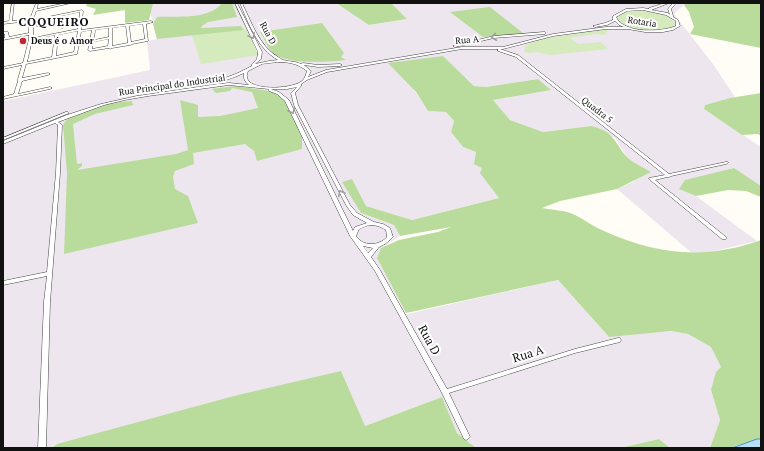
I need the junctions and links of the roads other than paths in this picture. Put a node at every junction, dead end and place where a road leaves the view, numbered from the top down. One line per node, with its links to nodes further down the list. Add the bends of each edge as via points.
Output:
1 (13, 3): 16 (street)
2 (37, 3): 9 (street)
3 (70, 3): 9 (street)
4 (236, 3): 11 (street, Rua D)
5 (241, 3): 10 (street, Rua D)
6 (668, 3): 8 (street, via 658,8)
7 (675, 3): 12 (street, via 669,9)
8 (643, 9): 12 (street, Rotaria); 14 (street, Rotaria, via 621,12 614,16)
9 (35, 10): 13 (street)
10 (246, 12): 11 (street); 44 (street, Rua D, via 266,50)
11 (241, 13): 47 (street, Rua D, one-way to 47, via 260,52 259,59)
12 (672, 17): 23 (street, Rotaria, via 679,25 670,30 653,32)
13 (31, 20): 15 (street, via 78,11 82,12); 16 (street); 27 (street)
14 (615, 20): 23 (street, Rotaria); 29 (street, Rua A, via 578,29)
15 (81, 21): 21 (street); 25 (street)
16 (10, 22): 18 (street)
17 (151, 22): 19 (street)
18 (3, 23)
19 (144, 23): 20 (street); 36 (street, via 146,40)
20 (128, 26): 22 (street); 36 (street)
21 (62, 27)
22 (111, 27): 24 (street); 31 (street)
23 (629, 28): 37 (street, Rua A, via 606,28 553,35)
24 (94, 29): 25 (street); 33 (street)
25 (79, 31): 28 (street); 35 (street)
26 (3, 33): 30 (street, via 7,32)
27 (31, 34): 30 (street); 32 (street)
28 (57, 35): 32 (street); 42 (street)
29 (507, 35): 34 (street, Rua A, one-way to 34); 37 (street)
30 (5, 38)
31 (110, 38): 33 (street); 39 (street)
32 (31, 39): 46 (street)
33 (91, 40): 35 (street); 39 (street, via 90,50)
34 (478, 40): 38 (street); 43 (street, Rua A)
35 (78, 43): 42 (street, via 74,54)
36 (130, 43): 39 (street)
37 (518, 44): 40 (street, Rua A); 41 (street, via 515,51)
38 (485, 47): 40 (street, Rua A); 43 (street, Rua A)
39 (110, 48)
40 (492, 48): 41 (street, Quadra 5)
41 (517, 56): 66 (street, Quadra 5)
42 (54, 57): 46 (street)
43 (383, 60): 45 (street, Rua A, via 330,66); 51 (street, Rua A, via 332,69)
44 (288, 62): 45 (street, Rua A); 47 (street, Rua Principal do Industrial, via 268,62)
45 (298, 63): 51 (street, via 309,71)
46 (23, 64): 48 (street); 52 (street)
47 (251, 67): 49 (street, Rua Principal do Industrial)
48 (3, 68)
49 (246, 70): 54 (street, via 245,80); 58 (street, Rua Principal do Industrial, via 236,76 213,82)
50 (48, 74): 52 (street)
51 (307, 79): 53 (street)
52 (19, 80): 57 (street)
53 (303, 83): 56 (street); 63 (street, via 296,88 292,97)
54 (256, 87): 56 (street, Rua Principal do Industrial); 58 (street, Rua Principal do Industrial, via 230,84)
55 (50, 88): 57 (street)
56 (264, 88): 64 (street, one-way to 64, via 278,93 287,100)
57 (16, 95): 59 (street)
58 (127, 97): 60 (street, Rua Principal do Industrial); 61 (street, Rua Principal do Industrial, via 84,107)
59 (3, 98)
60 (56, 122): 62 (street, Rua Principal do Industrial); 73 (street, via 60,125)
61 (3, 139)
62 (3, 143)
63 (323, 158): 64 (street); 67 (street, one-way to 63, via 355,214 348,205)
64 (317, 160): 68 (street)
65 (726, 164): 66 (street)
66 (669, 176): 69 (street, via 651,180)
67 (373, 223): 68 (street, via 361,226); 71 (street, via 384,226 390,233 387,241)
68 (353, 236): 70 (street)
69 (724, 238)
70 (358, 242): 71 (street); 72 (street, Rua D)
71 (376, 246): 72 (street)
72 (368, 257): 76 (street, Rua D)
73 (50, 273): 74 (street); 78 (street)
74 (3, 283)
75 (618, 340): 76 (street, Rua A)
76 (445, 392): 77 (street, Rua D)
77 (466, 437)
78 (42, 448)

